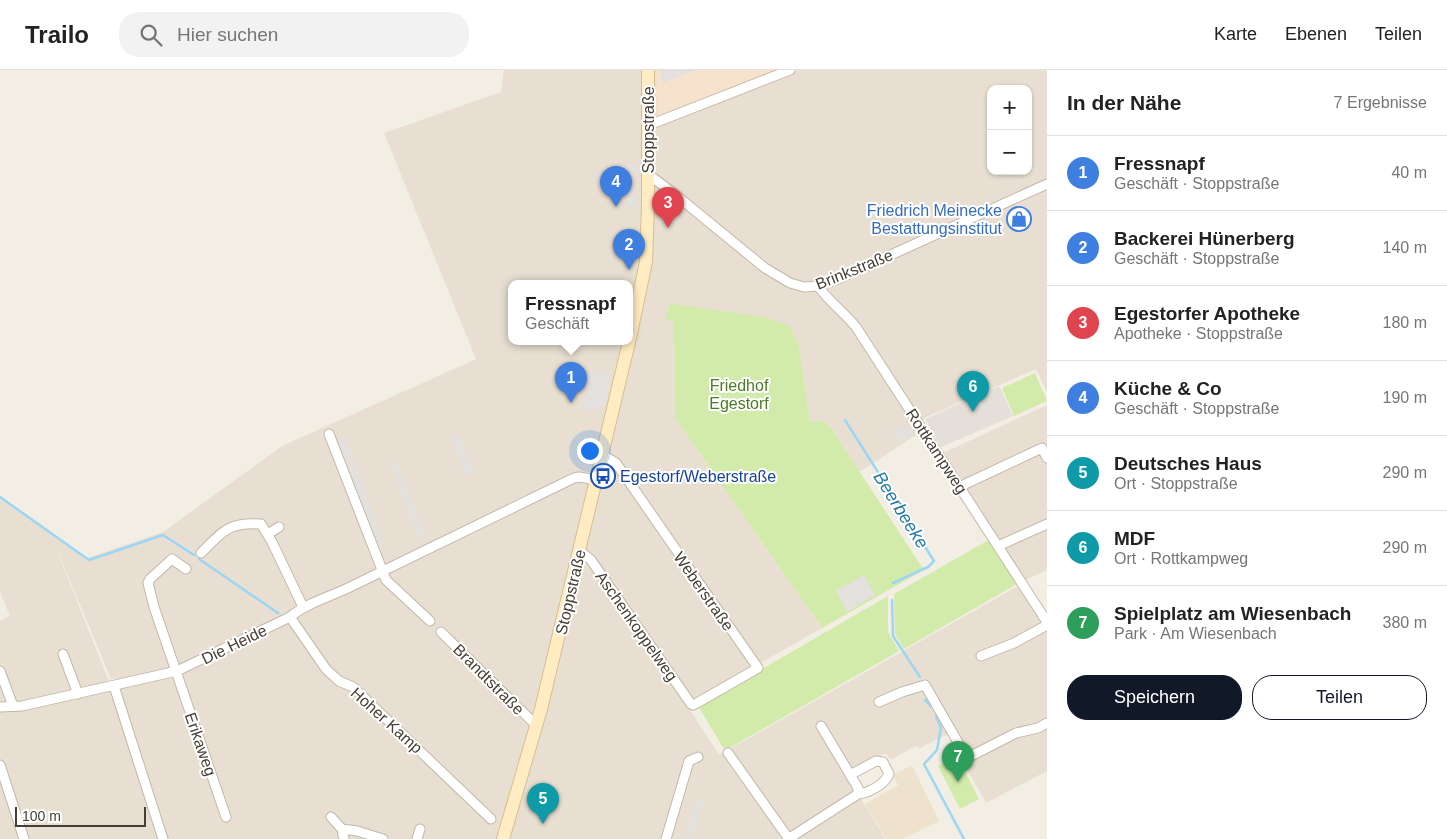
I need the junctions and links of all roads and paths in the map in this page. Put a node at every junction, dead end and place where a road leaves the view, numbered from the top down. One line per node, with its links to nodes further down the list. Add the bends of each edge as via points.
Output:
1 (648, 70): 3 (main road, Stoppstraße)
2 (790, 70): 3 (street)
3 (648, 123): 4 (main road, Stoppstraße)
4 (648, 174): 6 (street, Brinkstraße); 7 (main road, Stoppstraße)
5 (1047, 184): 8 (street, Brinkstraße)
6 (676, 196): 7 (street); 8 (street, Brinkstraße, via 777,276 804,287)
7 (648, 204): 9 (main road, Stoppstraße, via 646,262)
8 (818, 286): 15 (street, Rottkampweg, via 856,327)
9 (633, 322)
10 (628, 345): 12 (main road, Stoppstraße)
11 (329, 434): 23 (street)
12 (602, 455): 14 (main road, Stoppstraße); 36 (street, Weberstraße, via 616,463 758,668)
13 (1047, 458): 15 (street, via 1042,448)
14 (597, 480): 20 (main road, Stoppstraße); 23 (street, Die Heide, via 574,478)
15 (959, 486): 19 (street, Rottkampweg)
16 (1047, 524): 19 (street)
17 (279, 527): 18 (street)
18 (268, 534): 21 (street, via 261,524 232,526); 24 (street)
19 (998, 546): 27 (street, Rottkampweg)
20 (580, 551): 36 (street, Aschenkoppelweg, via 591,560); 40 (main road, Stoppstraße)
21 (200, 553)
22 (186, 569): 32 (street, Erikaweg, via 172,559 148,583)
23 (381, 571): 24 (street, Die Heide); 26 (street, via 386,580)
24 (303, 607): 25 (street, Die Heide)
25 (290, 617): 32 (street, Die Heide); 49 (street, Hoher Kamp, via 326,669 339,681 353,687)
26 (430, 621)
27 (1047, 623): 30 (street, Rottkampweg, via 1014,643)
28 (442, 632): 40 (street, Brandtstraße)
29 (63, 654): 34 (street)
30 (981, 656)
31 (0, 671): 37 (street)
32 (177, 671): 33 (street, Die Heide); 47 (street, Erikaweg)
33 (114, 686): 34 (street, Die Heide); 53 (street)
34 (78, 694): 37 (street, Die Heide)
35 (879, 702): 39 (street, via 925,685 967,758 1016,733)
36 (691, 704)
37 (13, 706): 38 (street, Die Heide)
38 (0, 707)
39 (1047, 724)
40 (537, 726): 57 (main road, Stoppstraße)
41 (822, 726): 45 (street)
42 (728, 753): 59 (street)
43 (698, 756): 58 (street, via 689,760)
44 (0, 765): 52 (street)
45 (850, 775): 46 (street); 46 (street, via 876,761 883,762 889,774 886,781)
46 (858, 794): 59 (street)
47 (226, 817)
48 (331, 817): 50 (street)
49 (491, 819)
50 (342, 829): 54 (street); 55 (street)
51 (420, 829): 56 (street)
52 (24, 839)
53 (163, 839)
54 (344, 839)
55 (383, 839)
56 (417, 839)
57 (503, 839)
58 (666, 839)
59 (788, 839)

